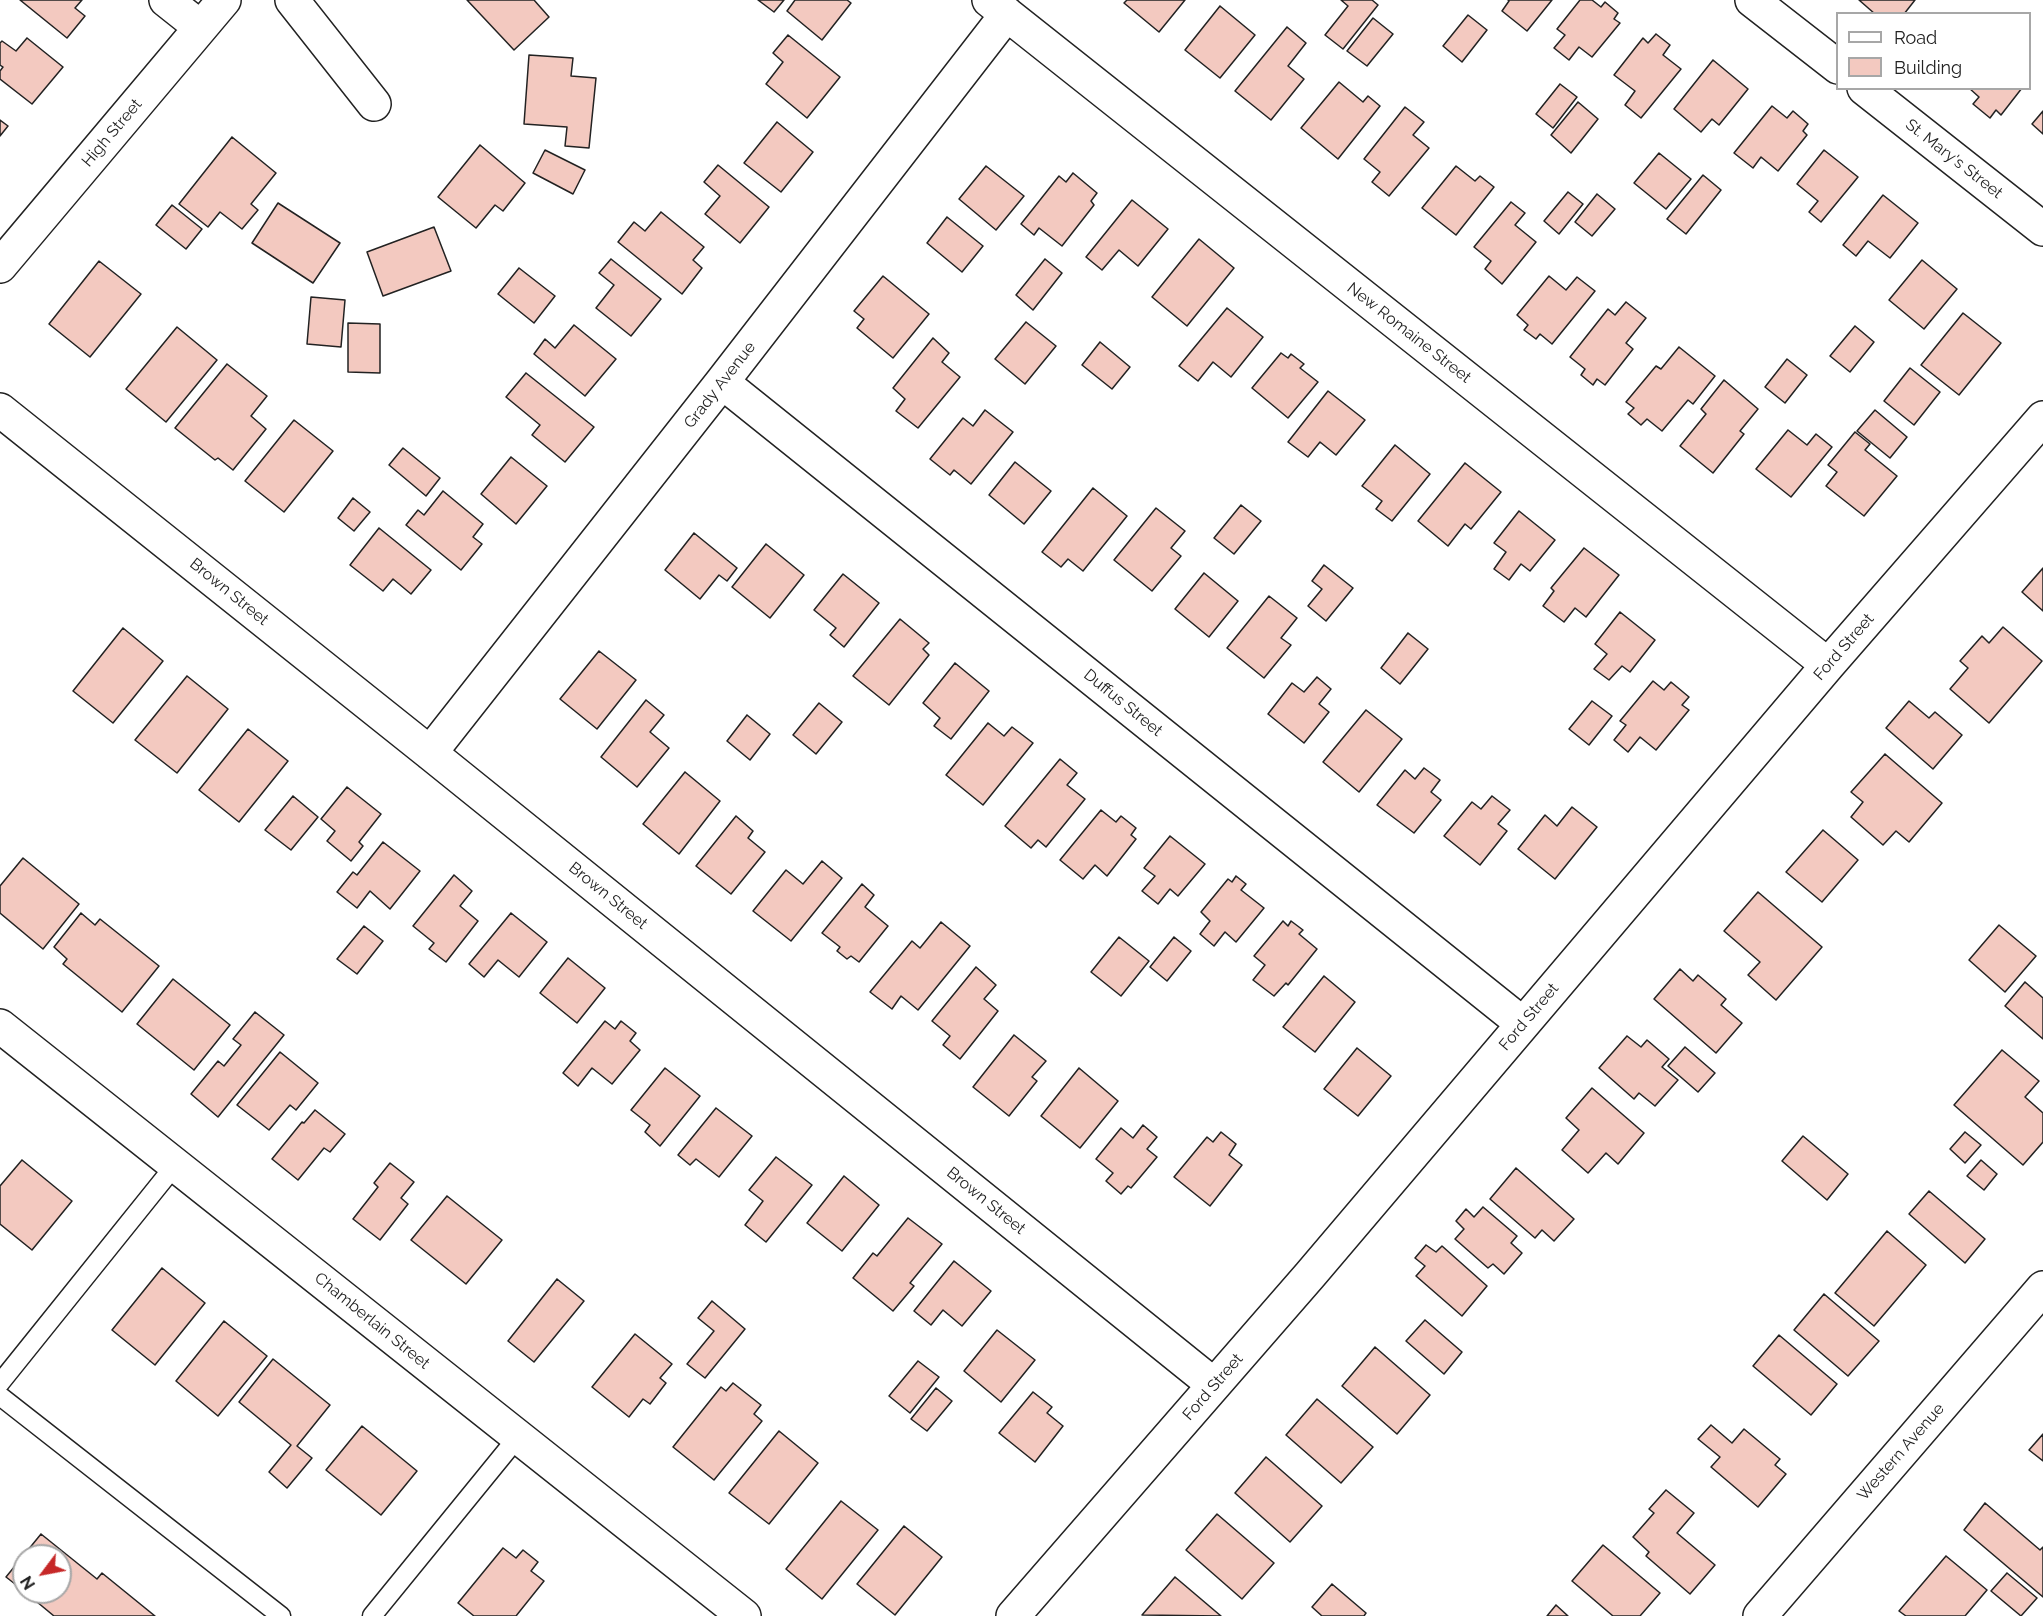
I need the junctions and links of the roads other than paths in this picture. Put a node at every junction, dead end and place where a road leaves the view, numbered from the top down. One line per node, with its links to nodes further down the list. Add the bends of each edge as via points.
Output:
1 (166, 0): 6 (street)
2 (224, 0): 6 (street, High Street)
3 (292, 0): 9 (street)
4 (1752, 0): 7 (street)
5 (998, 7): 12 (street, Grady Avenue); 15 (street, New Romaine Street)
6 (200, 27): 11 (street, High Street)
7 (1836, 65)
8 (1867, 90): 10 (street, St. Mary's Street)
9 (374, 104)
10 (2043, 229)
11 (0, 266)
12 (722, 382): 16 (street, Grady Avenue); 17 (street, Duffus Street)
13 (0, 410): 16 (street, Brown Street)
14 (2043, 418): 15 (street, Ford Street)
15 (1828, 665): 17 (street, Ford Street)
16 (430, 753): 22 (street, Brown Street)
17 (1524, 1024): 22 (street, Ford Street)
18 (0, 1026): 19 (street, Chamberlain Street)
19 (176, 1164): 21 (lane); 24 (street, Chamberlain Street)
20 (2043, 1288): 29 (street, Western Avenue)
21 (0, 1383)
22 (1214, 1385): 28 (street, Ford Street)
23 (0, 1396): 25 (lane)
24 (517, 1438): 26 (lane); 27 (street, Chamberlain Street)
25 (281, 1616)
26 (372, 1616)
27 (744, 1616)
28 (1013, 1616)
29 (1760, 1616)

